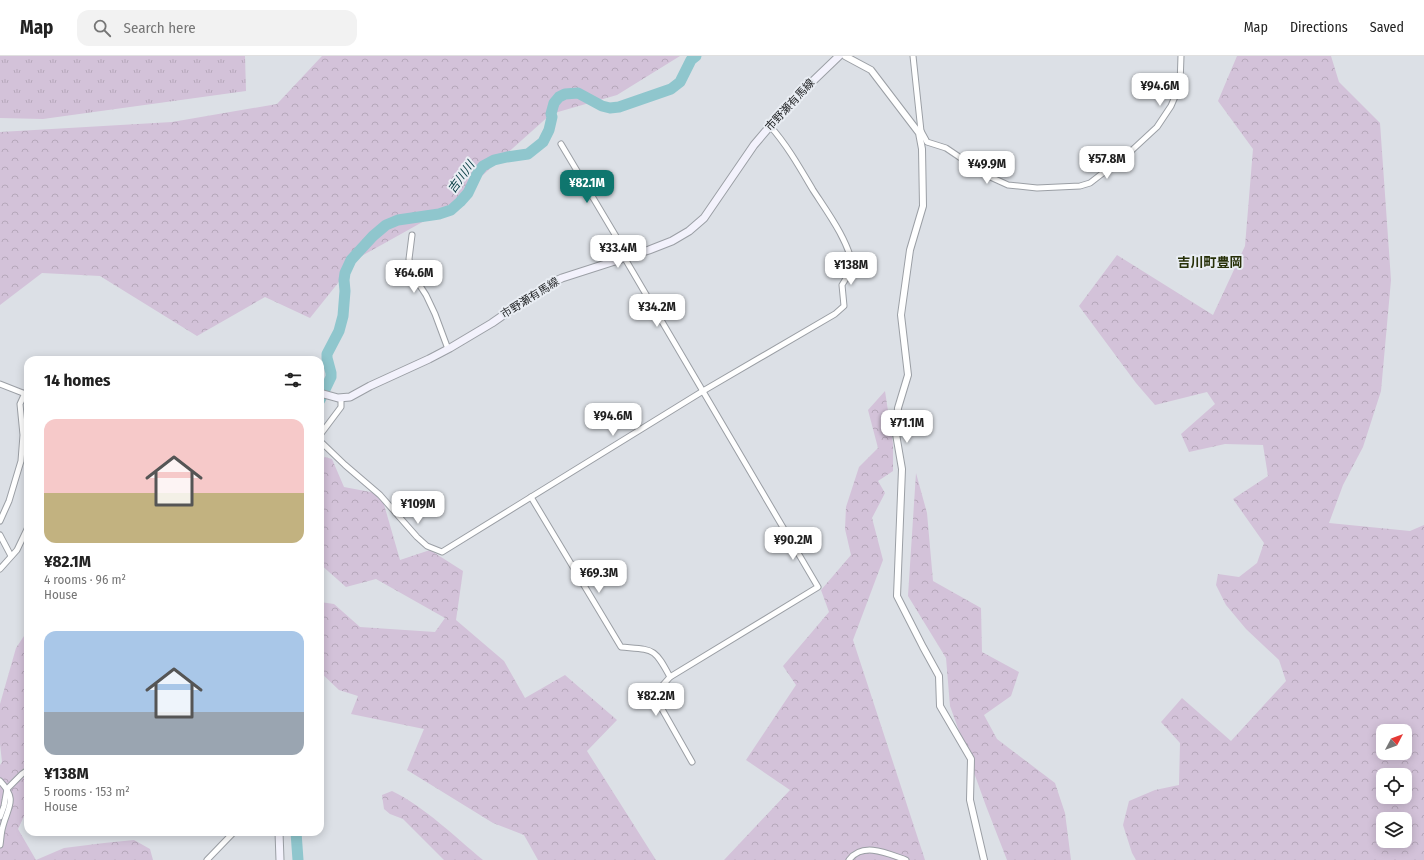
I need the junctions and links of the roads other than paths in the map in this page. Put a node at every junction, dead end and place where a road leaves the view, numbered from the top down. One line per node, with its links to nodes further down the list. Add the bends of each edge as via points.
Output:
1 (839, 56): 5 (main road, 市野瀬有馬線)
2 (845, 56): 6 (street, via 871,70)
3 (913, 56): 6 (street)
4 (1180, 56): 6 (street, via 1180,85 1158,127 1101,174 1080,186 1037,188 1008,185 986,175 946,148 927,142)
5 (770, 126): 9 (main road, 市野瀬有馬線, via 704,218 672,241); 12 (street, via 789,150 852,259 853,267 842,285 844,306 835,314)
6 (920, 132): 40 (street, via 923,206 910,250 901,315 908,375 898,408 896,434 902,469 897,596 939,676 940,706 971,759 970,800)
7 (561, 144): 9 (street, via 617,238)
8 (412, 235): 10 (street, via 409,259 411,272 426,295)
9 (624, 257): 10 (main road, 市野瀬有馬線, via 562,278); 12 (street)
10 (448, 349): 16 (main road, 市野瀬有馬線, via 350,397)
11 (0, 384): 13 (street)
12 (703, 391): 21 (street); 27 (street, via 818,587)
13 (24, 393)
14 (324, 394): 16 (main road)
15 (24, 397): 18 (street, via 20,404)
16 (340, 398): 17 (street, via 341,407)
17 (324, 430)
18 (24, 435)
19 (24, 435): 22 (street, via 21,461)
20 (324, 445): 21 (street, via 380,495 417,538 427,546 442,552)
21 (531, 497): 27 (street, via 621,648 648,649 661,660)
22 (0, 521)
23 (0, 535): 25 (street)
24 (24, 535): 25 (street)
25 (11, 556): 26 (street)
26 (0, 569)
27 (670, 677): 28 (street, via 654,695)
28 (692, 762)
29 (24, 773): 31 (street)
30 (0, 781): 31 (street)
31 (7, 788): 32 (street); 35 (street, via 10,804)
32 (0, 817)
33 (230, 836): 36 (street)
34 (279, 836): 37 (main road)
35 (0, 845)
36 (207, 860)
37 (280, 860)
38 (849, 860): 39 (street, via 859,852 877,850)
39 (906, 860)
40 (984, 860)

